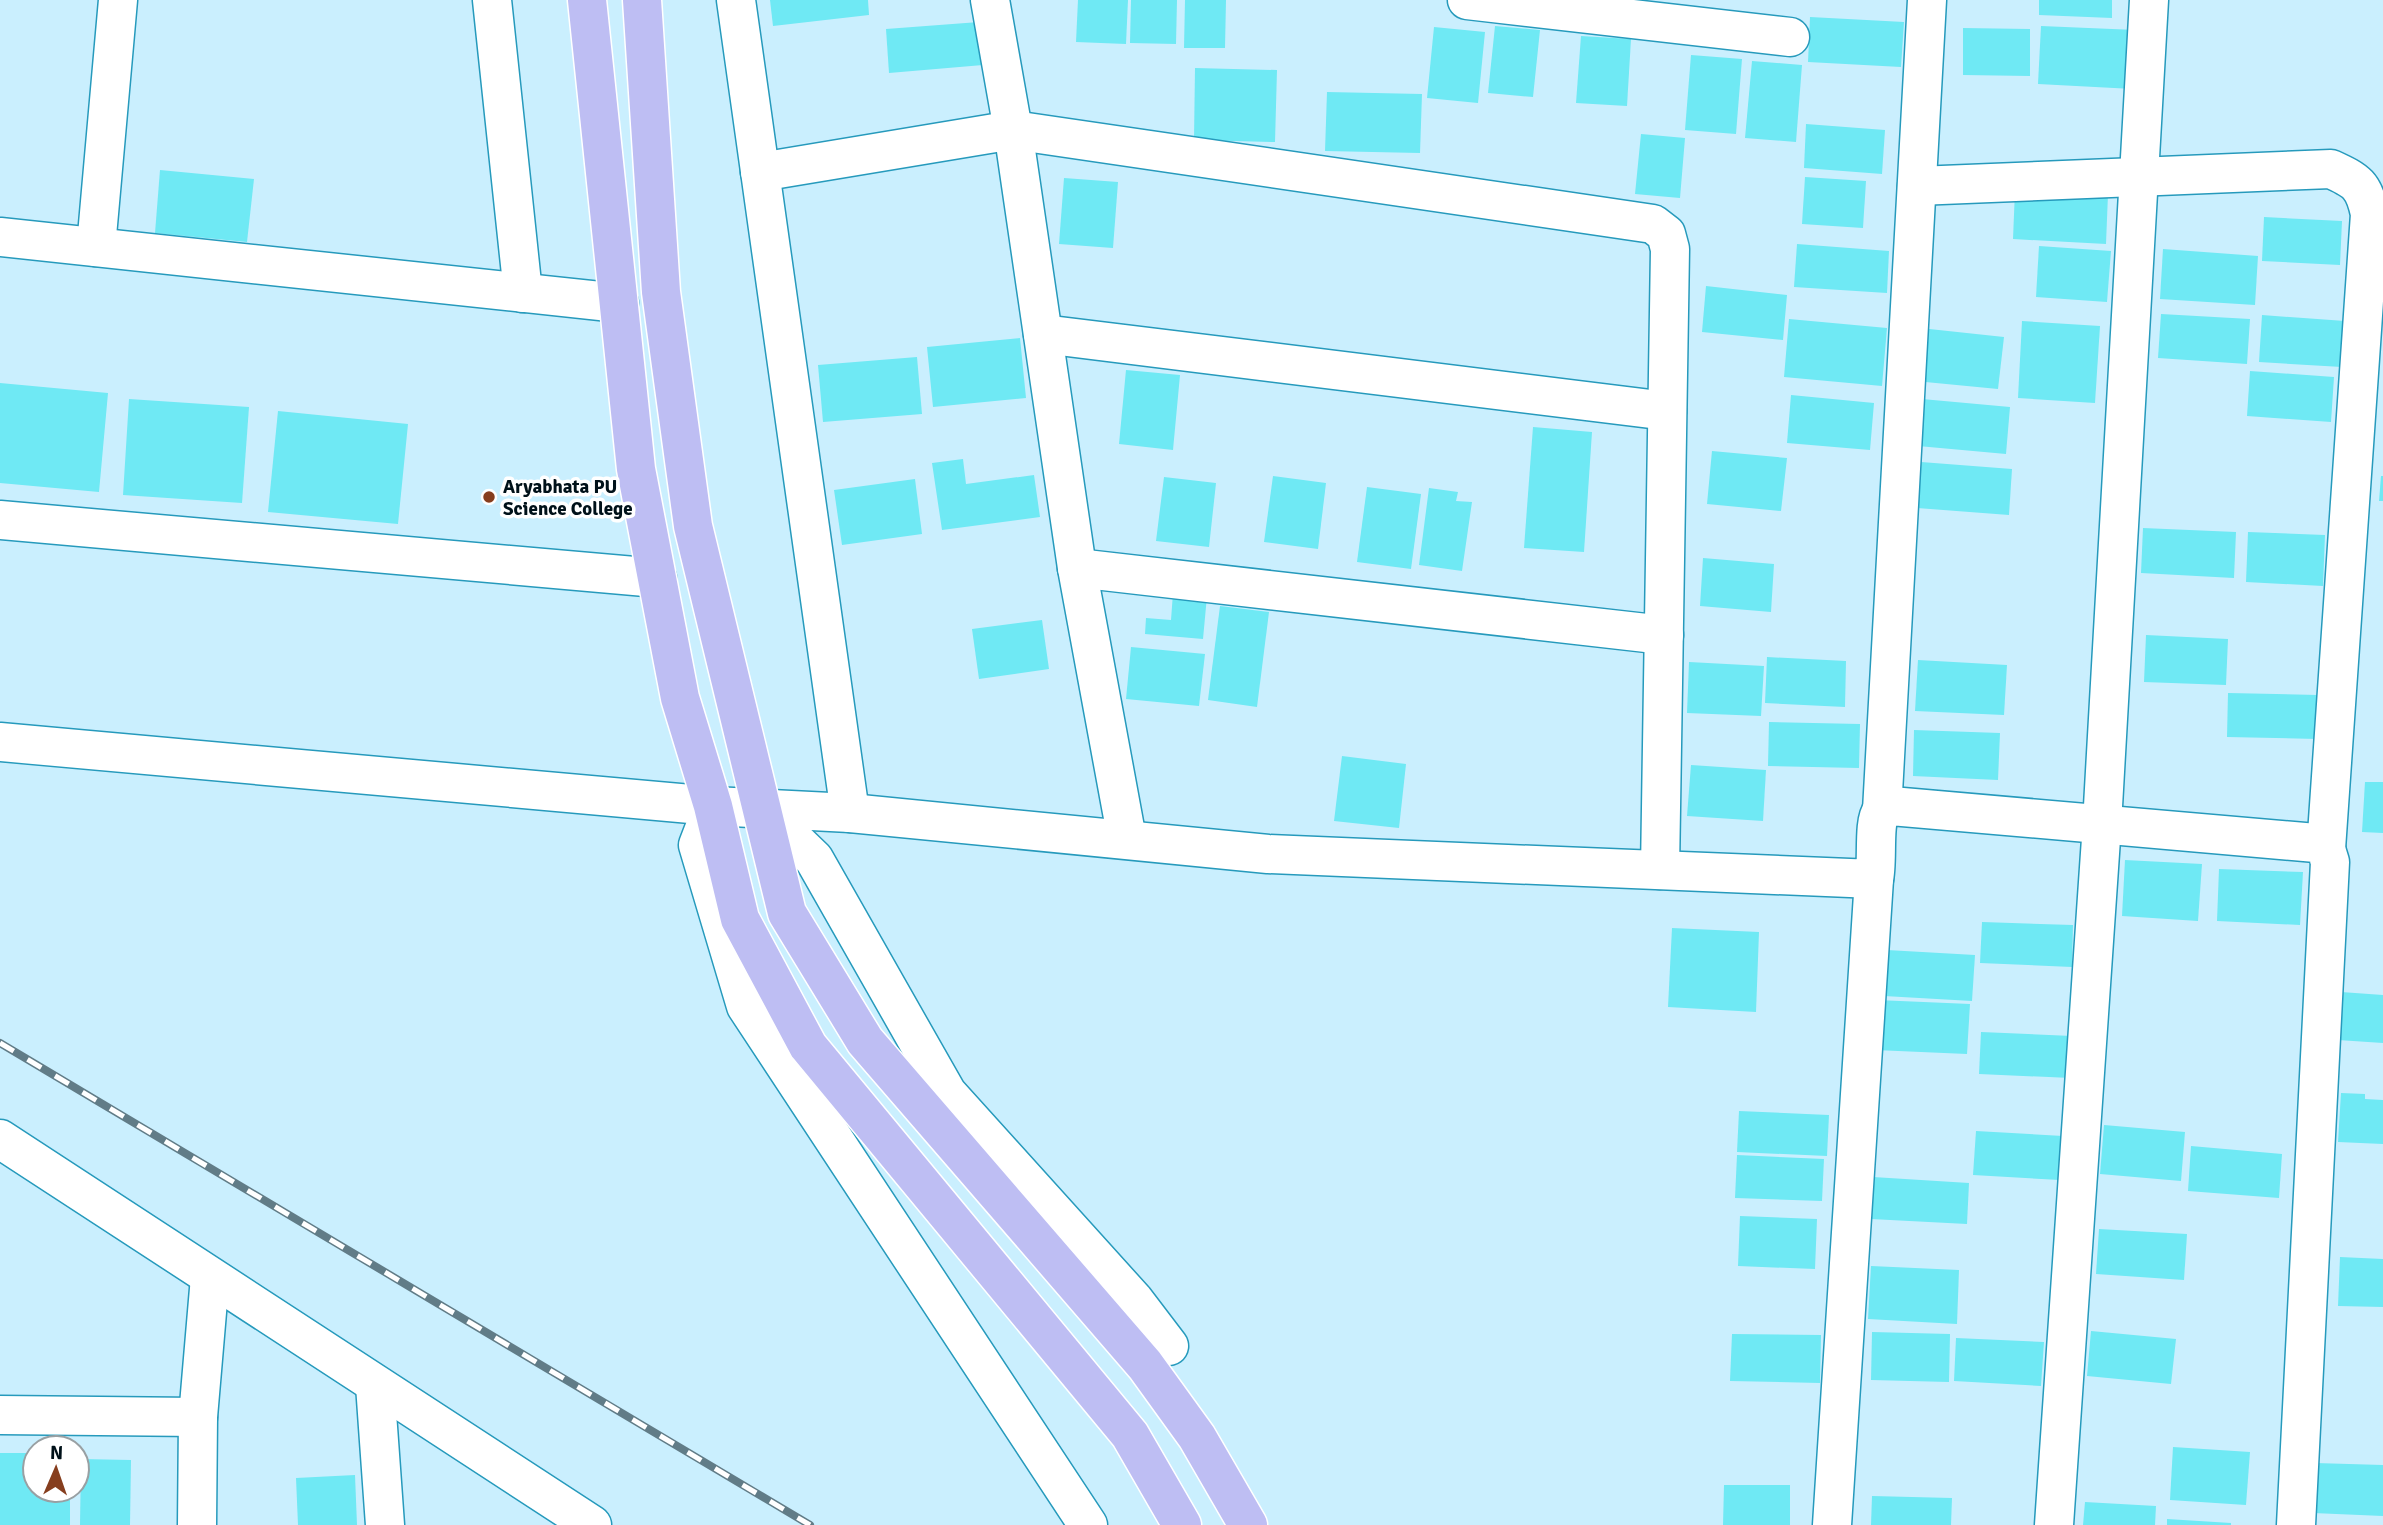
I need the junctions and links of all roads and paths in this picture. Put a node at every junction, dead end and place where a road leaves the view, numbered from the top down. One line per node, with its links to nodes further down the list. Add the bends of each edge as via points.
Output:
1 (118, 0): 18 (street)
2 (492, 0): 19 (street)
3 (587, 0): 20 (main road)
4 (642, 0): 29 (main road, via 661,292 693,526)
5 (736, 0): 14 (street)
6 (990, 0): 13 (street)
7 (1466, 0): 10 (street)
8 (1927, 0): 16 (street)
9 (2149, 0): 15 (street)
10 (1513, 3): 11 (street)
11 (1717, 15): 12 (street)
12 (1790, 37)
13 (1013, 130): 14 (street); 21 (street); 22 (street, via 1653,224 1666,234 1670,248)
14 (760, 172): 31 (street)
15 (2140, 178): 16 (street); 32 (street); 34 (street, via 2331,169 2355,180 2366,195 2370,214)
16 (1917, 186): 30 (street)
17 (0, 237): 18 (street)
18 (96, 247): 19 (street)
19 (523, 293): 20 (street)
20 (619, 303): 25 (main road, via 636,469)
21 (1043, 334): 22 (street); 24 (street)
22 (1667, 411): 26 (street)
23 (0, 520): 25 (street)
24 (1077, 568): 26 (street); 33 (street)
25 (657, 578): 28 (main road, via 680,698)
26 (1664, 635): 35 (street)
27 (0, 742): 28 (street)
28 (713, 806): 29 (street); 46 (street, via 698,845 746,1006); 47 (main road, via 740,919 808,1046 1130,1435)
29 (760, 807): 31 (street); 39 (street, via 814,859 947,1093 1134,1300); 48 (main road, via 787,913 865,1041 1145,1366 1198,1437)
30 (1882, 811): 32 (street, via 1891,806); 36 (street)
31 (850, 813): 33 (street)
32 (2102, 824): 34 (street, via 2316,843); 50 (street)
33 (1127, 839): 35 (street, via 1268,854)
34 (2326, 849): 51 (street, via 2330,862)
35 (1661, 870): 36 (street)
36 (1874, 879): 49 (street)
37 (0, 1139): 38 (street)
38 (210, 1277): 40 (street); 42 (street)
39 (1169, 1346)
40 (375, 1385): 44 (street); 45 (street)
41 (0, 1415): 42 (street)
42 (198, 1418): 43 (street)
43 (197, 1525)
44 (385, 1525)
45 (592, 1525)
46 (1088, 1525)
47 (1182, 1525)
48 (1248, 1525)
49 (1832, 1525)
50 (2054, 1525)
51 (2296, 1525)

